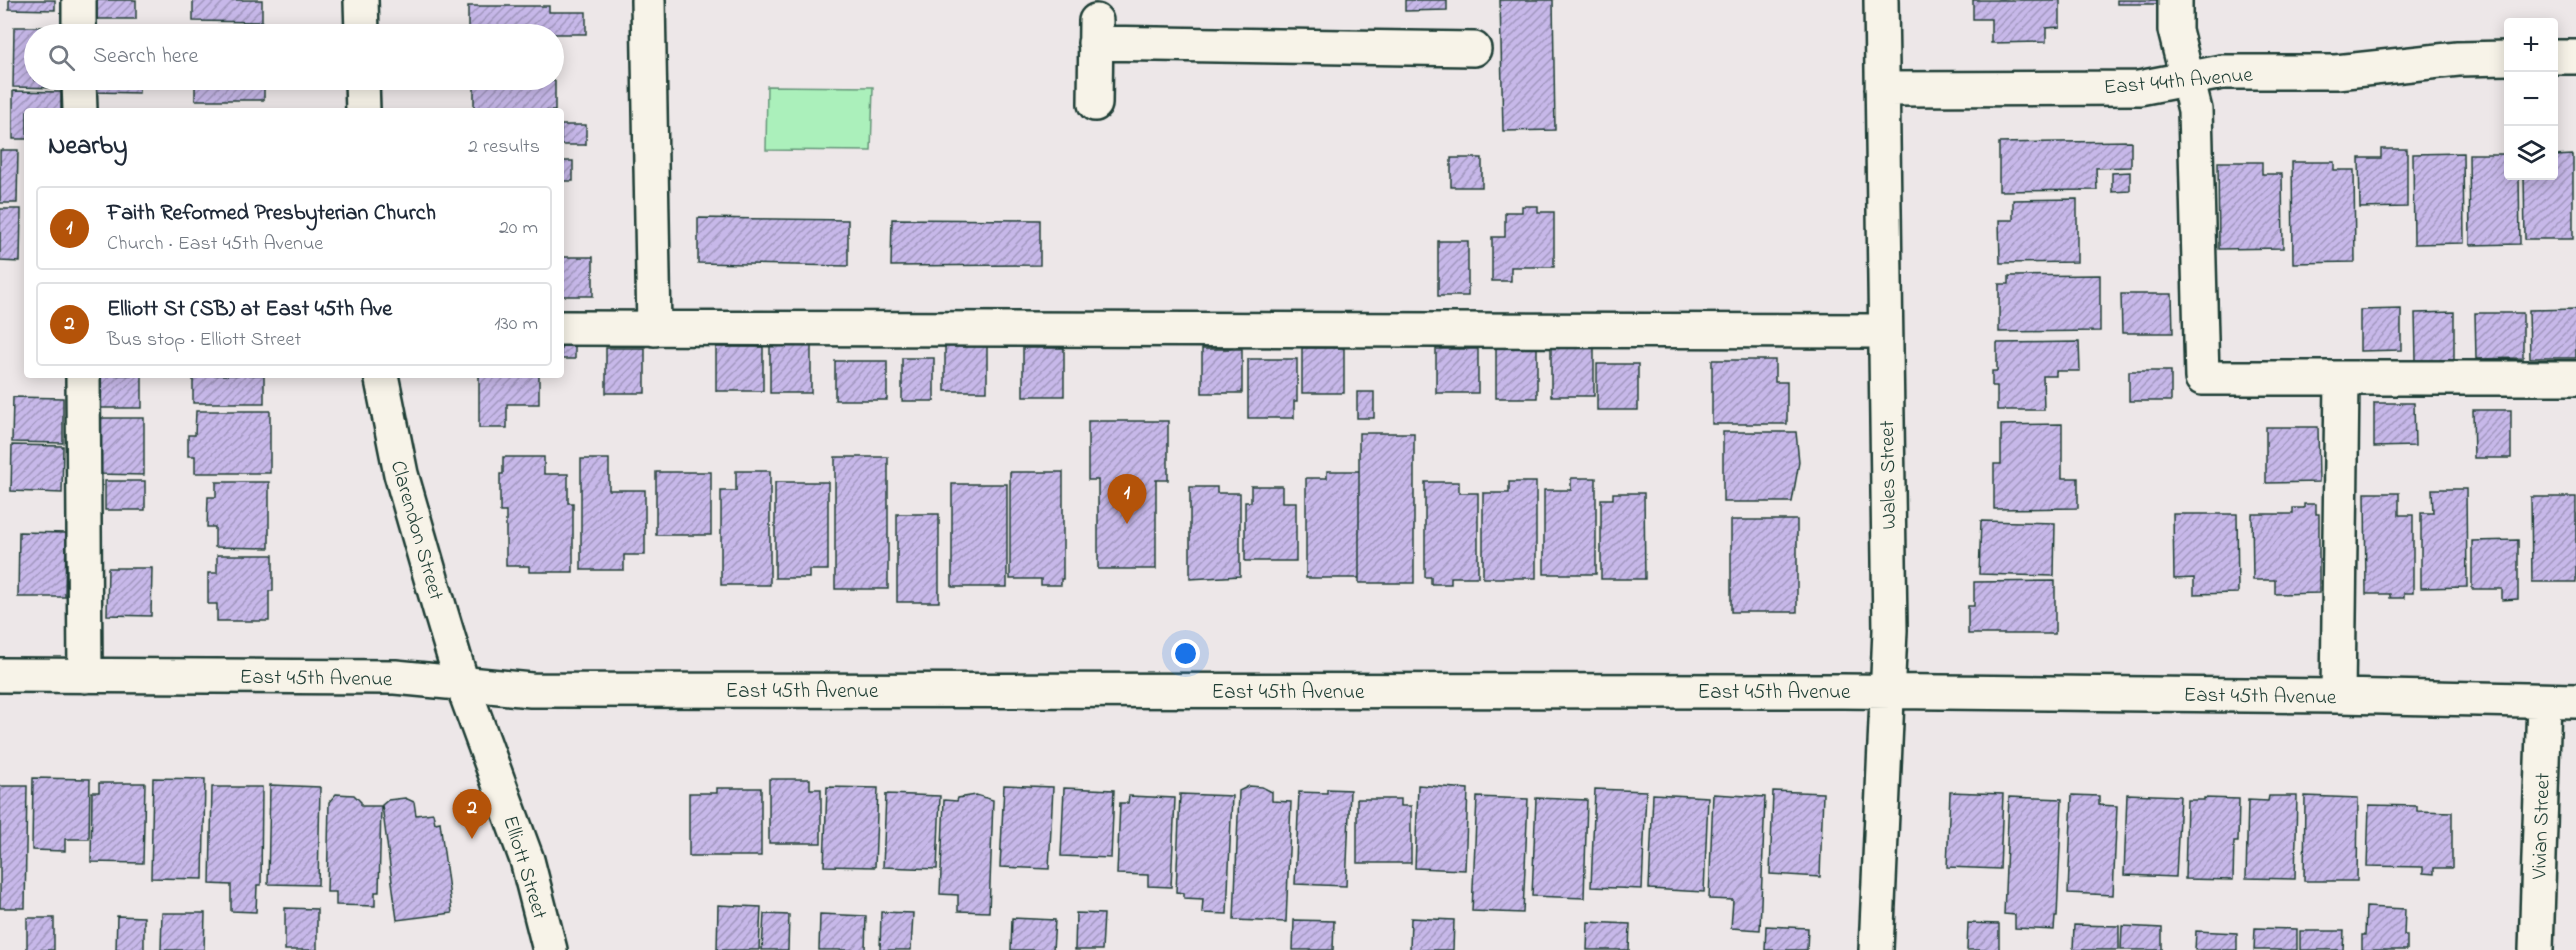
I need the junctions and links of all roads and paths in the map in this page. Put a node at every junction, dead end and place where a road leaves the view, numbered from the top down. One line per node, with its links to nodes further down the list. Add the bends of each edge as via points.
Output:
1 (79, 0): 6 (street)
2 (361, 0): 7 (street)
3 (648, 0): 20 (street)
4 (1881, 0): 13 (street, Wales Street)
5 (2175, 0): 12 (street, via 2175,30)
6 (79, 24)
7 (362, 24)
8 (1474, 49): 16 (street, via 1096,32)
9 (2558, 57): 10 (street)
10 (2576, 57)
11 (2504, 58): 12 (street, East 44th Avenue, via 2457,58 2336,72 2222,72)
12 (2188, 79): 13 (street, East 44th Avenue, via 2139,88); 25 (street, via 2195,110 2202,378)
13 (1882, 89): 21 (street, Wales Street)
14 (80, 90): 17 (street)
15 (362, 90): 18 (street)
16 (1095, 104)
17 (80, 108)
18 (363, 108)
19 (564, 328): 20 (street)
20 (654, 330): 21 (street)
21 (1884, 331): 29 (street, Wales Street)
22 (83, 378): 27 (street)
23 (382, 378): 28 (street, Clarendon Street, via 401,474)
24 (2576, 378): 25 (street)
25 (2342, 380): 30 (street)
26 (0, 675): 27 (street, East 45th Avenue)
27 (85, 675): 28 (street, East 45th Avenue, via 395,677)
28 (462, 683): 29 (street, East 45th Avenue, via 531,690); 33 (street, Elliott Street, via 526,860)
29 (1889, 692): 30 (street, East 45th Avenue); 34 (street, Wales Street)
30 (2338, 696): 31 (street, East 45th Avenue)
31 (2544, 701): 32 (street, East 45th Avenue); 35 (street, Vivian Street)
32 (2576, 701)
33 (550, 950)
34 (1876, 950)
35 (2536, 950)

